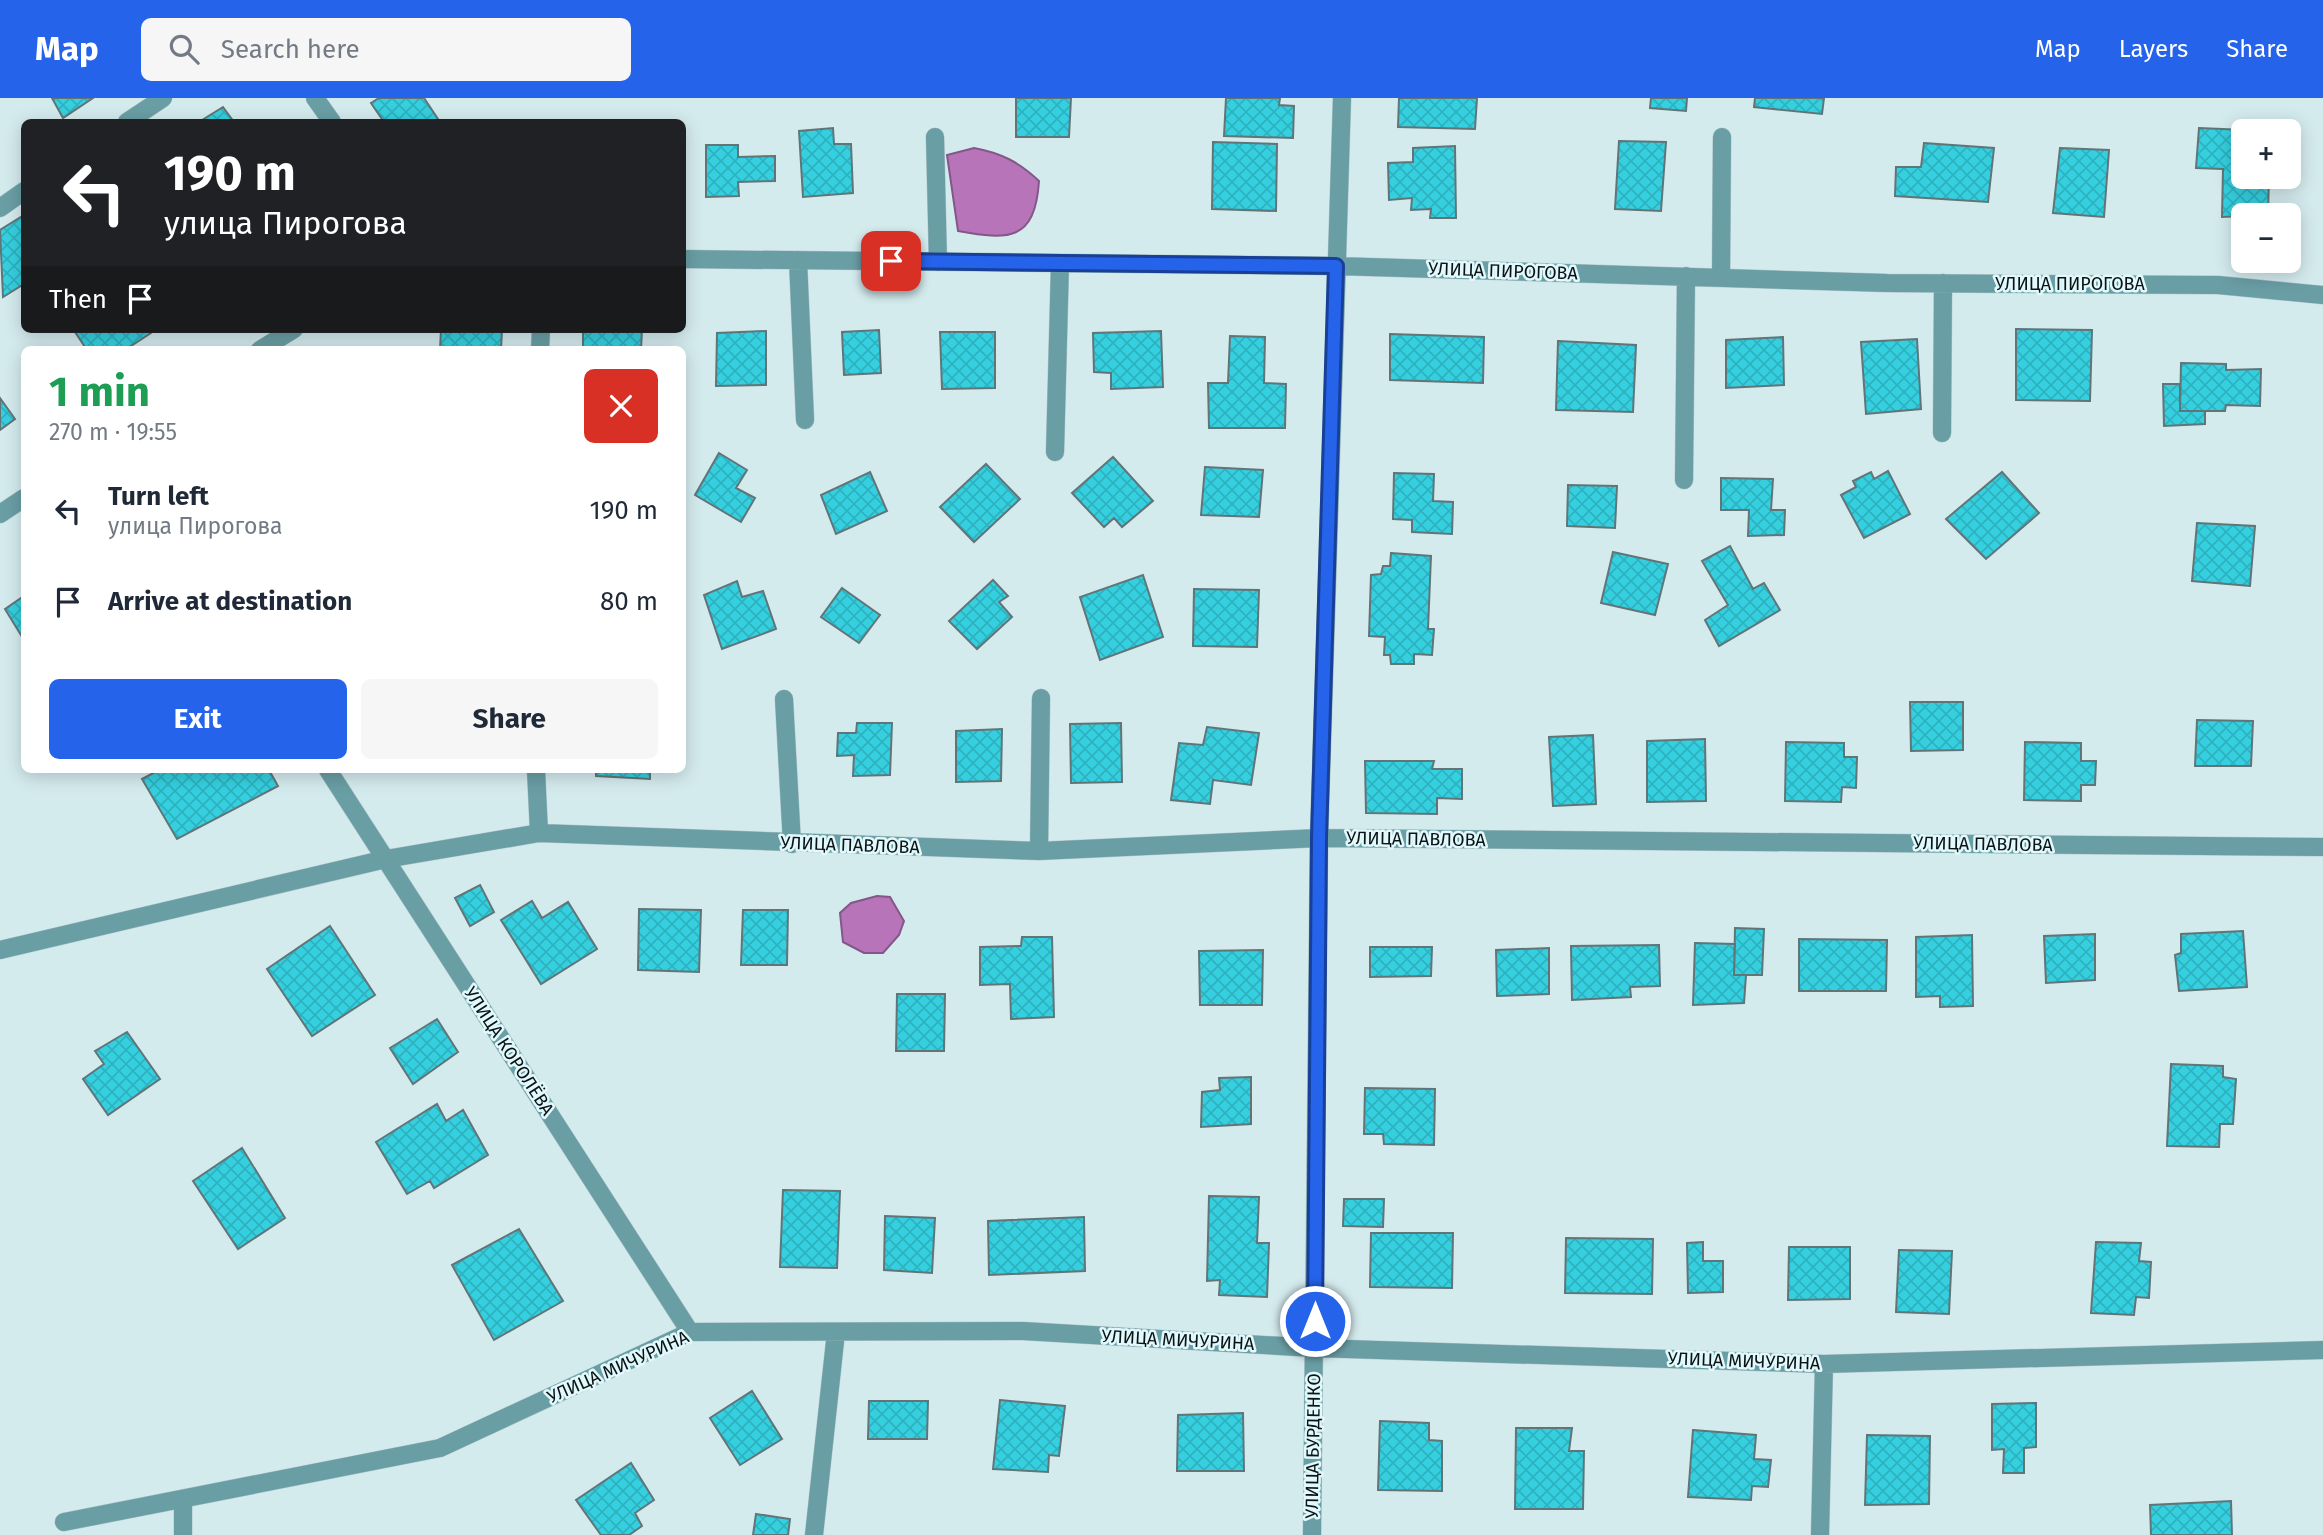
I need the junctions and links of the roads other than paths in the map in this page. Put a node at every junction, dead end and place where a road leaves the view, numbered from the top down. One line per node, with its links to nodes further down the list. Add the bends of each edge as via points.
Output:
1 (163, 98): 4 (street)
2 (315, 98): 5 (street)
3 (1342, 98): 14 (street, УЛИЦА БУРДЕНКО)
4 (132, 119)
5 (330, 119)
6 (1722, 137): 16 (street)
7 (935, 138): 12 (street)
8 (21, 193): 9 (street)
9 (0, 208)
10 (686, 259): 11 (street, УЛИЦА ПИРОГОВА)
11 (798, 260): 12 (street, УЛИЦА ПИРОГОВА); 21 (street)
12 (938, 262): 13 (street, УЛИЦА ПИРОГОВА)
13 (1060, 263): 14 (street, УЛИЦА ПИРОГОВА); 23 (street)
14 (1336, 266): 15 (street, УЛИЦА ПИРОГОВА); 32 (street, УЛИЦА БУРДЕНКО)
15 (1686, 276): 16 (street, УЛИЦА ПИРОГОВА); 24 (street)
16 (1721, 278): 17 (street, УЛИЦА ПИРОГОВА)
17 (1943, 283): 18 (street, УЛИЦА ПИРОГОВА, via 2218,285); 22 (street)
18 (2323, 295)
19 (288, 333): 20 (street)
20 (266, 346)
21 (805, 420)
22 (1942, 433)
23 (1055, 452)
24 (1684, 480)
25 (21, 500): 26 (street)
26 (0, 514)
27 (1041, 698): 35 (street)
28 (784, 699): 33 (street)
29 (330, 773): 36 (street, УЛИЦА КОРОЛЁВА)
30 (536, 773): 31 (street)
31 (539, 833): 33 (street, УЛИЦА ПАВЛОВА); 36 (street, УЛИЦА ПАВЛОВА)
32 (1319, 838): 34 (street, УЛИЦА ПАВЛОВА); 35 (street, УЛИЦА ПАВЛОВА); 40 (street, УЛИЦА БУРДЕНКО)
33 (792, 844): 35 (street, УЛИЦА ПАВЛОВА)
34 (2323, 846)
35 (1039, 850)
36 (386, 859): 37 (street, УЛИЦА ПАВЛОВА); 38 (street, УЛИЦА КОРОЛЁВА)
37 (0, 950)
38 (690, 1332): 39 (street, УЛИЦА МИЧУРИНА); 43 (street, УЛИЦА МИЧУРИНА, via 440,1448)
39 (836, 1332): 40 (street, УЛИЦА МИЧУРИНА, via 1023,1331); 46 (street)
40 (1315, 1348): 42 (street, УЛИЦА МИЧУРИНА); 47 (street, УЛИЦА БУРДЕНКО)
41 (2323, 1350): 42 (street, УЛИЦА МИЧУРИНА)
42 (1824, 1364): 48 (street)
43 (183, 1499): 44 (street, УЛИЦА МИЧУРИНА); 45 (street)
44 (64, 1522)
45 (183, 1535)
46 (814, 1535)
47 (1312, 1535)
48 (1820, 1535)

